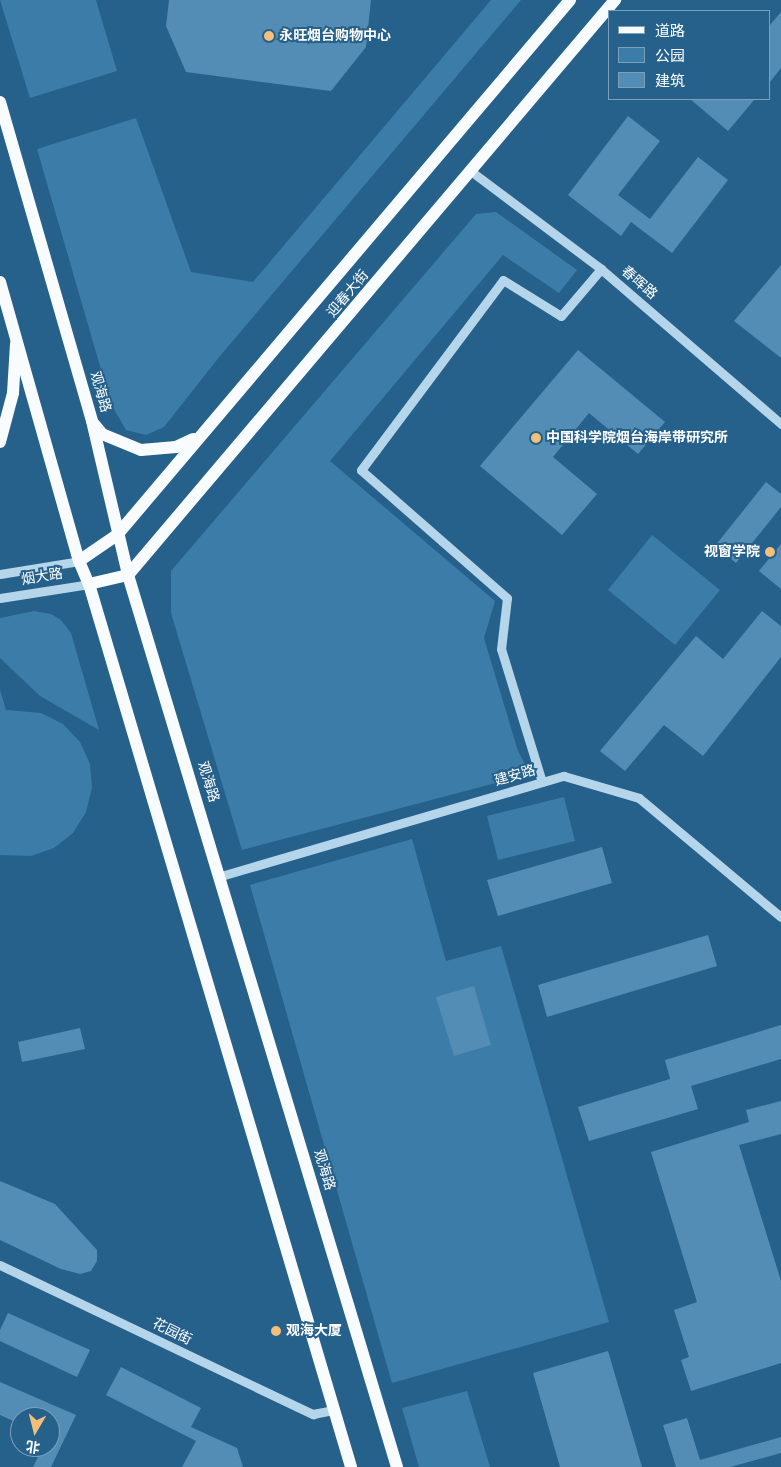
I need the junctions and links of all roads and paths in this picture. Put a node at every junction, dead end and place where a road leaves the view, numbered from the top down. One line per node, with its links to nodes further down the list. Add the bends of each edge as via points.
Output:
1 (570, 0): 10 (main road, 迎春大街)
2 (616, 0): 4 (main road, 迎春大街)
3 (0, 102): 8 (main road, 观海路)
4 (472, 172): 5 (street, 春晖路); 15 (main road, 迎春大街)
5 (601, 269): 9 (street, 春晖路); 18 (street, via 561,316 503,280 361,470 507,598 501,649)
6 (0, 282): 7 (main road)
7 (17, 332): 11 (main road, via 12,393); 13 (main road)
8 (92, 421): 10 (main road, via 102,434 141,450 176,447); 12 (main road, 观海路)
9 (781, 424)
10 (198, 437): 12 (main road, 迎春大街)
11 (0, 442)
12 (116, 535): 13 (main road, 迎春大街); 15 (main road, 观海路)
13 (79, 561): 14 (street, 烟大路); 16 (main road)
14 (0, 574)
15 (128, 575): 16 (main road); 19 (main road, 观海路)
16 (89, 584): 17 (street, 烟大路); 22 (main road)
17 (0, 598)
18 (542, 782): 19 (street, 建安路); 20 (street, 建安路, via 564,776 639,798)
19 (221, 876): 24 (main road, 观海路)
20 (781, 918)
21 (0, 1265): 22 (street, 花园街, via 314,1414)
22 (334, 1410): 23 (main road)
23 (351, 1467)
24 (397, 1467)

